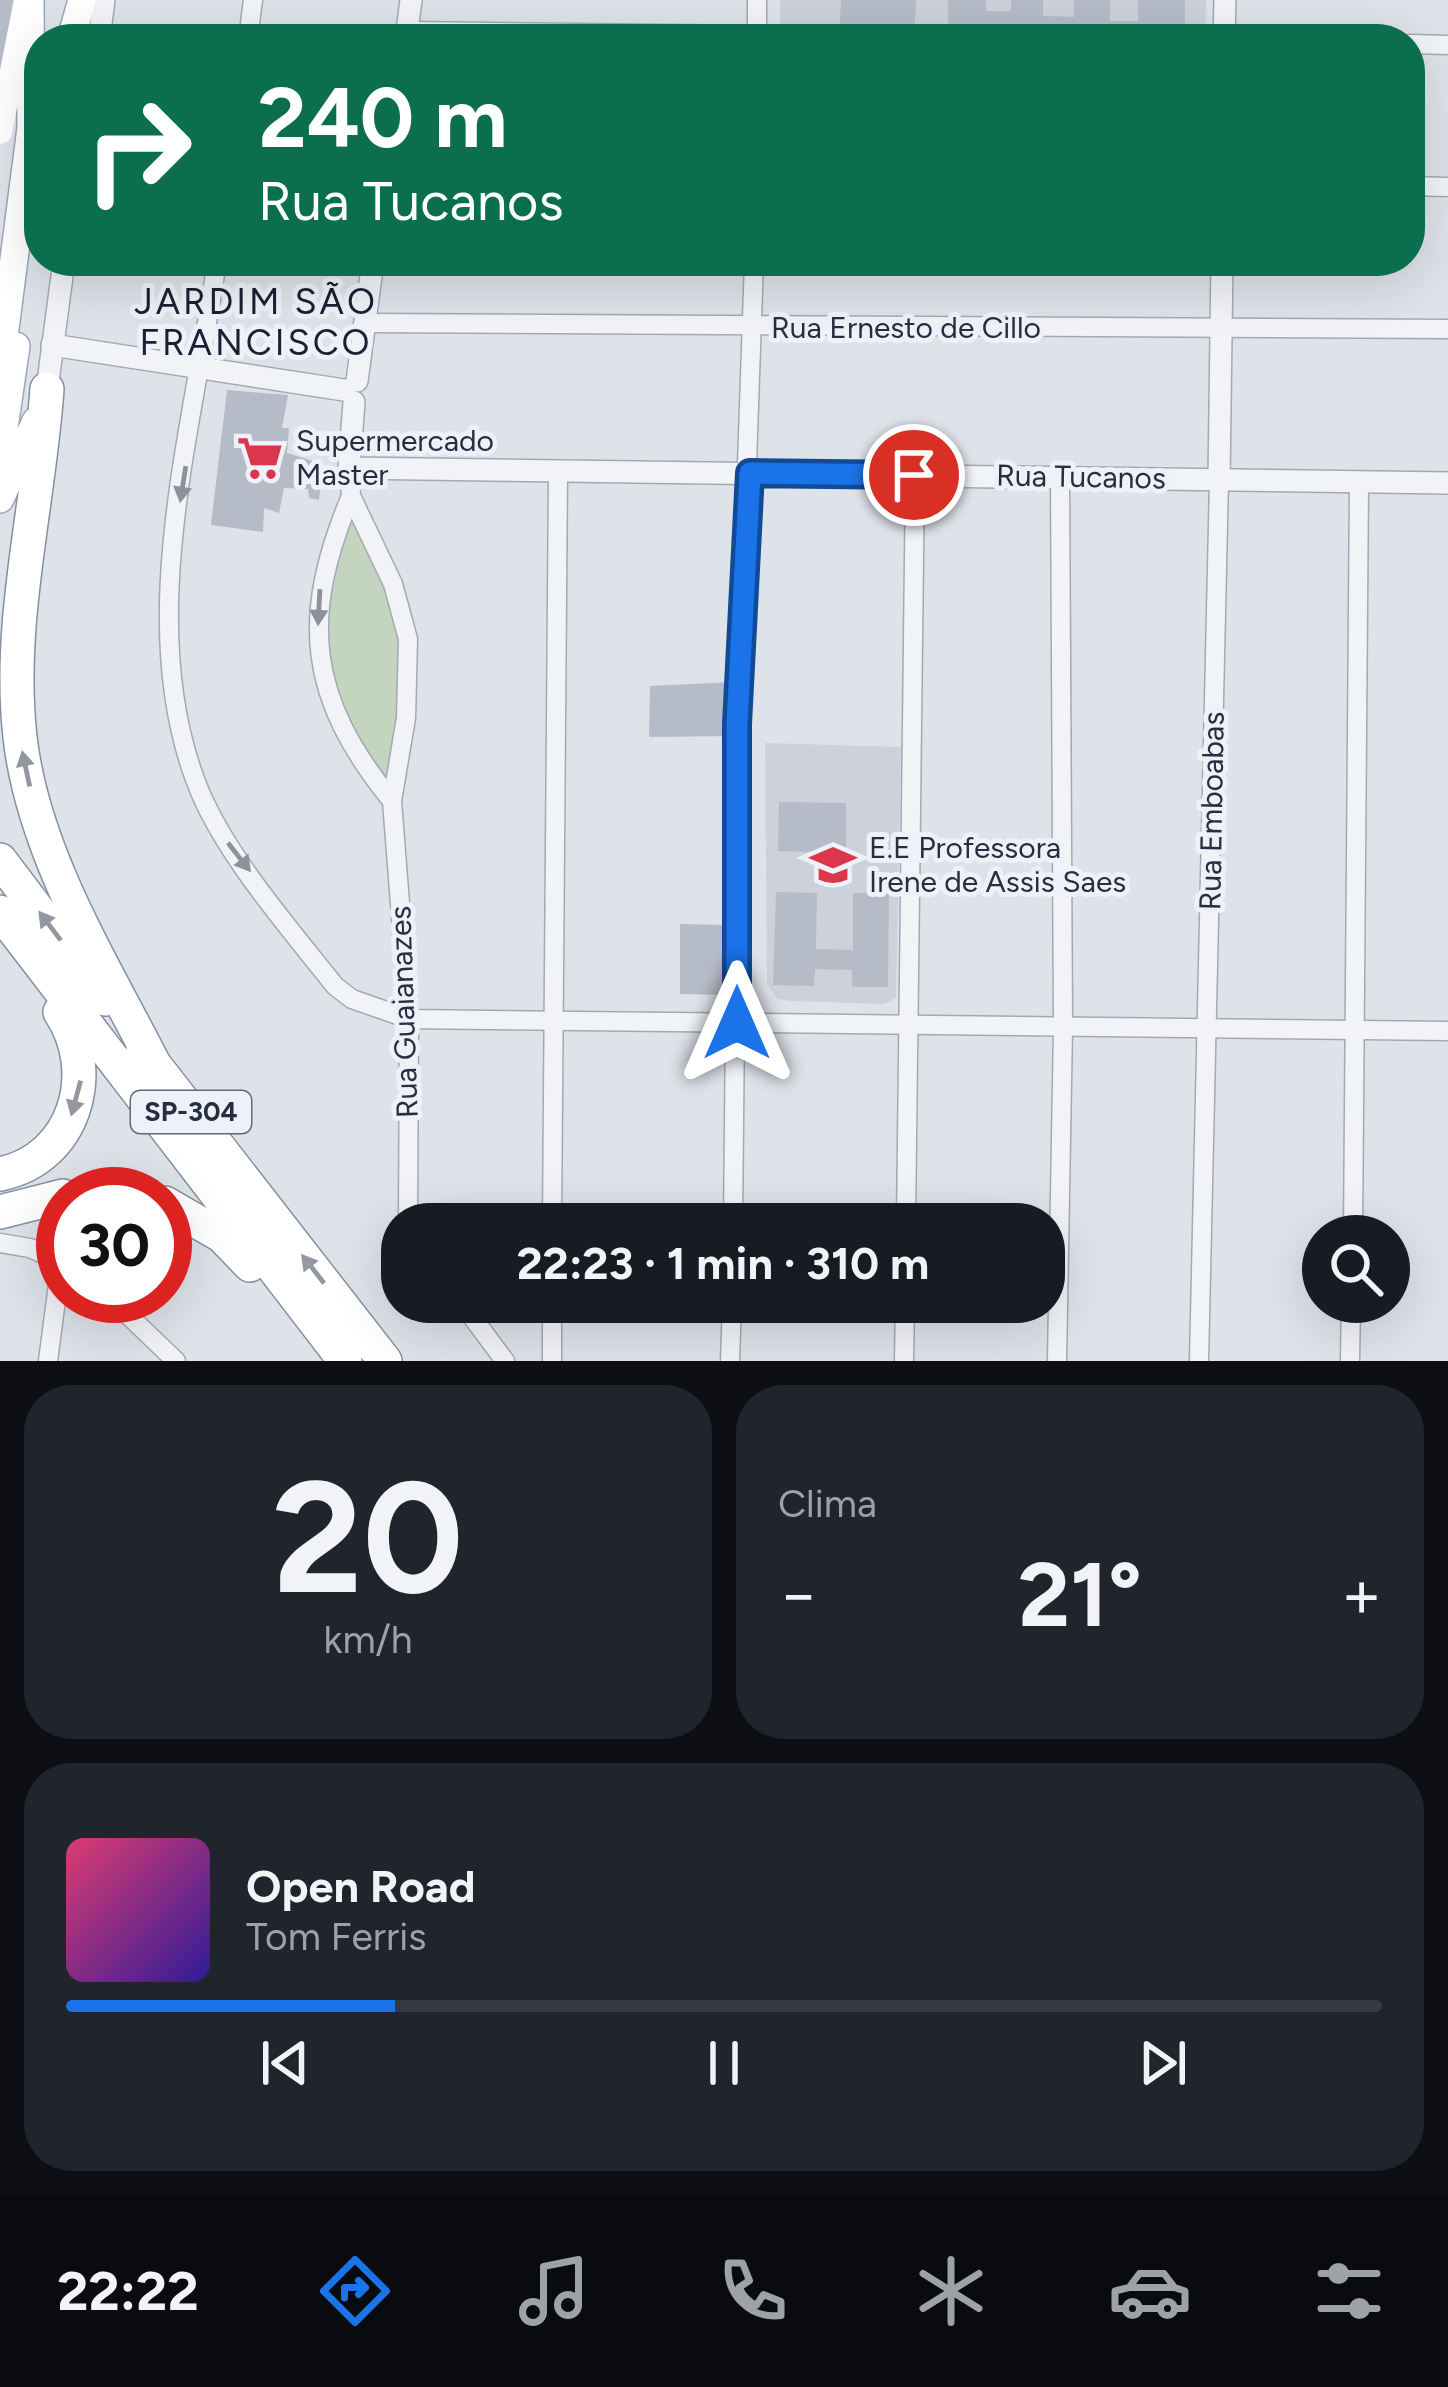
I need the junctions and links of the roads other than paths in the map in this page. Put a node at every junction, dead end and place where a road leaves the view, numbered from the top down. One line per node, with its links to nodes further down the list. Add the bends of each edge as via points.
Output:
1 (28, 0): 2 (main road)
2 (0, 132)
3 (24, 182): 15 (main road)
4 (27, 276): 19 (main road)
5 (62, 276): 14 (street)
6 (215, 276): 16 (street)
7 (371, 276): 10 (street)
8 (754, 276): 11 (street)
9 (1222, 276): 12 (street, Rua Emboabas)
10 (365, 322): 11 (street, Rua Ernesto de Cillo); 18 (street)
11 (753, 328): 12 (street, Rua Ernesto de Cillo); 22 (street)
12 (1221, 328): 13 (street, Rua Ernesto de Cillo); 25 (street, Rua Emboabas)
13 (1448, 329)
14 (52, 345): 16 (street); 17 (street)
15 (0, 367)
16 (202, 368): 18 (street); 33 (street, one-way to 33, via 165,601 181,736 223,837 335,986)
17 (46, 389): 29 (main road); 41 (highway, one-way to 17, via 47,841 20,740 19,627)
18 (352, 391): 20 (street)
19 (0, 455)
20 (349, 468): 21 (street, Rua Tucanos); 28 (street, Rua Guaianazes)
21 (558, 471): 22 (street, Rua Tucanos); 34 (street)
22 (750, 473): 23 (street, Rua Tucanos); 35 (street, via 737,724)
23 (914, 475): 24 (street, Rua Tucanos); 36 (street)
24 (1060, 476): 25 (street, Rua Tucanos); 37 (street)
25 (1219, 480): 26 (street, Rua Tucanos); 38 (street, Rua Emboabas)
26 (1359, 482): 27 (street, Rua Tucanos); 39 (street)
27 (1448, 484)
28 (351, 496): 30 (street, Rua Guaianazes, via 408,639); 30 (street, Rua Guaianazes, one-way to 30, via 324,560 317,612 323,682 363,766)
29 (0, 499)
30 (392, 801): 33 (street, Rua Guaianazes)
31 (0, 860): 41 (highway, SP-304, one-way to 31)
32 (0, 916): 42 (highway, one-way to 42, via 68,1023 81,1068 79,1097 61,1135 26,1166); 61 (highway, SP-304)
33 (409, 1019): 34 (street); 43 (street, Rua Guaianazes)
34 (553, 1020): 35 (street); 44 (street)
35 (737, 1023): 36 (street); 45 (street)
36 (908, 1025): 37 (street); 46 (street)
37 (1063, 1027): 38 (street); 67 (street)
38 (1207, 1028): 39 (street); 68 (street, Rua Emboabas)
39 (1356, 1030): 40 (street); 48 (street)
40 (1448, 1031)
41 (157, 1068): 62 (highway, SP-304, one-way to 41)
42 (0, 1174)
43 (408, 1203)
44 (552, 1203)
45 (733, 1203)
46 (905, 1203)
47 (36, 1209): 50 (highway)
48 (1352, 1215)
49 (192, 1219): 61 (highway, via 222,1236)
50 (3, 1225): 51 (street)
51 (36, 1246)
52 (53, 1323): 59 (street)
53 (136, 1323): 60 (street)
54 (477, 1323): 63 (street)
55 (552, 1323): 64 (street)
56 (731, 1323): 65 (street)
57 (904, 1323): 66 (street)
58 (1351, 1323): 69 (street)
59 (48, 1361)
60 (176, 1361)
61 (342, 1361)
62 (385, 1361)
63 (505, 1361)
64 (552, 1361)
65 (730, 1361)
66 (904, 1361)
67 (1057, 1361)
68 (1199, 1361)
69 (1350, 1361)

